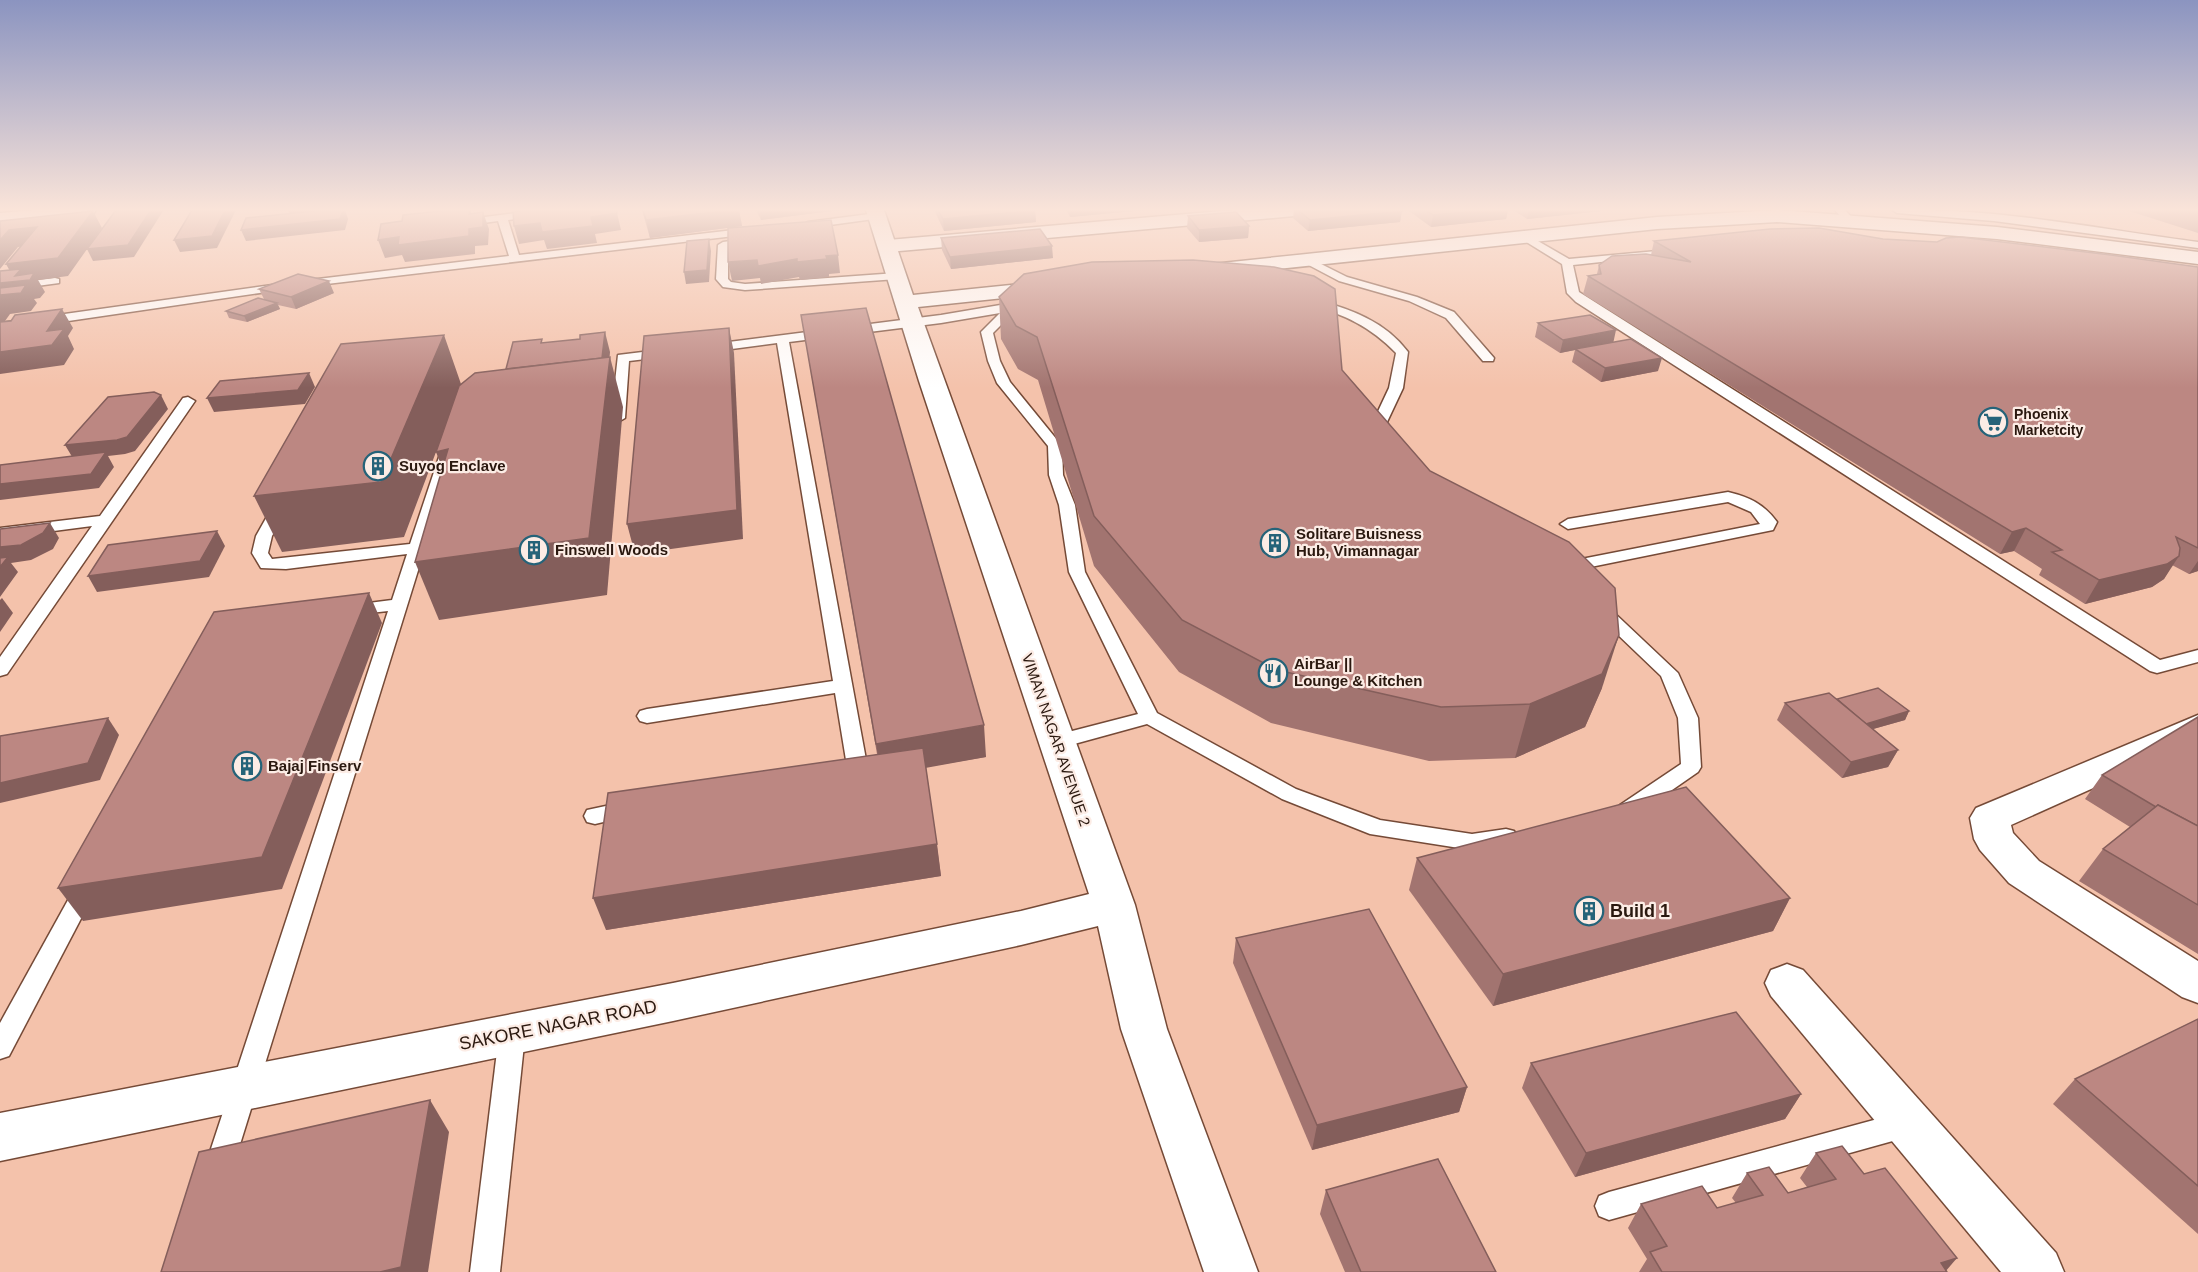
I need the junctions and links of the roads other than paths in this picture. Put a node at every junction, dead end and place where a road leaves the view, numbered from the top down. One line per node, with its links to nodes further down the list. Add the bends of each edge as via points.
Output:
1 (426, 269): 15 (lane)
2 (722, 269): 12 (lane, via 722,279 727,285)
3 (895, 269): 12 (street, VIMAN NAGAR AVENUE 2)
4 (1218, 269): 7 (street)
5 (1324, 269): 17 (lane, via 1450,315)
6 (1568, 269): 31 (lane, via 1573,293 1580,300 2157,667)
7 (1193, 272)
8 (55, 281): 10 (lane)
9 (1067, 285): 12 (street)
10 (0, 288)
11 (1300, 299): 21 (lane, via 1369,321 1402,352 1395,394 1380,422)
12 (905, 300): 14 (lane); 16 (lane); 37 (street, VIMAN NAGAR AVENUE 2)
13 (1035, 304): 14 (lane)
14 (1013, 306): 35 (lane, via 987,332 994,361 1005,383 1055,446 1056,476 1067,505 1077,572)
15 (0, 327)
16 (782, 339): 20 (lane, via 623,358); 33 (lane)
17 (1488, 358)
18 (188, 401): 23 (lane)
19 (455, 431): 26 (lane, via 439,498)
20 (617, 436)
21 (1393, 457)
22 (286, 495): 26 (lane, via 264,536 260,553 267,564)
23 (105, 520): 25 (lane); 32 (lane)
24 (1568, 525): 27 (lane, via 1728,496 1753,507 1769,522 1767,527 1754,530 1555,570)
25 (0, 533)
26 (417, 548): 29 (lane)
27 (1573, 585)
28 (1590, 601): 41 (lane, via 1669,673 1688,718 1691,767)
29 (400, 604): 30 (lane); 49 (lane)
30 (332, 613)
31 (2198, 656)
32 (0, 670)
33 (843, 686): 34 (lane); 38 (lane, via 857,765)
34 (647, 716)
35 (1149, 717): 37 (lane); 42 (lane, via 1289,794 1378,828 1472,842)
36 (2198, 727): 46 (street, via 1990,818 1995,839 2024,872)
37 (1056, 742): 44 (street, VIMAN NAGAR AVENUE 2)
38 (823, 771)
39 (641, 807): 40 (lane)
40 (595, 816)
41 (1607, 823)
42 (1528, 834)
43 (95, 870): 48 (lane)
44 (1114, 905): 47 (street, SAKORE NAGAR ROAD, via 1010,931); 55 (street, VIMAN NAGAR AVENUE 2, via 1144,1029)
45 (1787, 983): 50 (street)
46 (2198, 984)
47 (512, 1035): 49 (street, SAKORE NAGAR ROAD); 54 (lane)
48 (0, 1048)
49 (244, 1088): 51 (street, SAKORE NAGAR ROAD); 52 (lane)
50 (1909, 1123): 53 (lane); 56 (street)
51 (0, 1137)
52 (213, 1187)
53 (1609, 1206)
54 (485, 1272)
55 (1231, 1272)
56 (2037, 1272)

